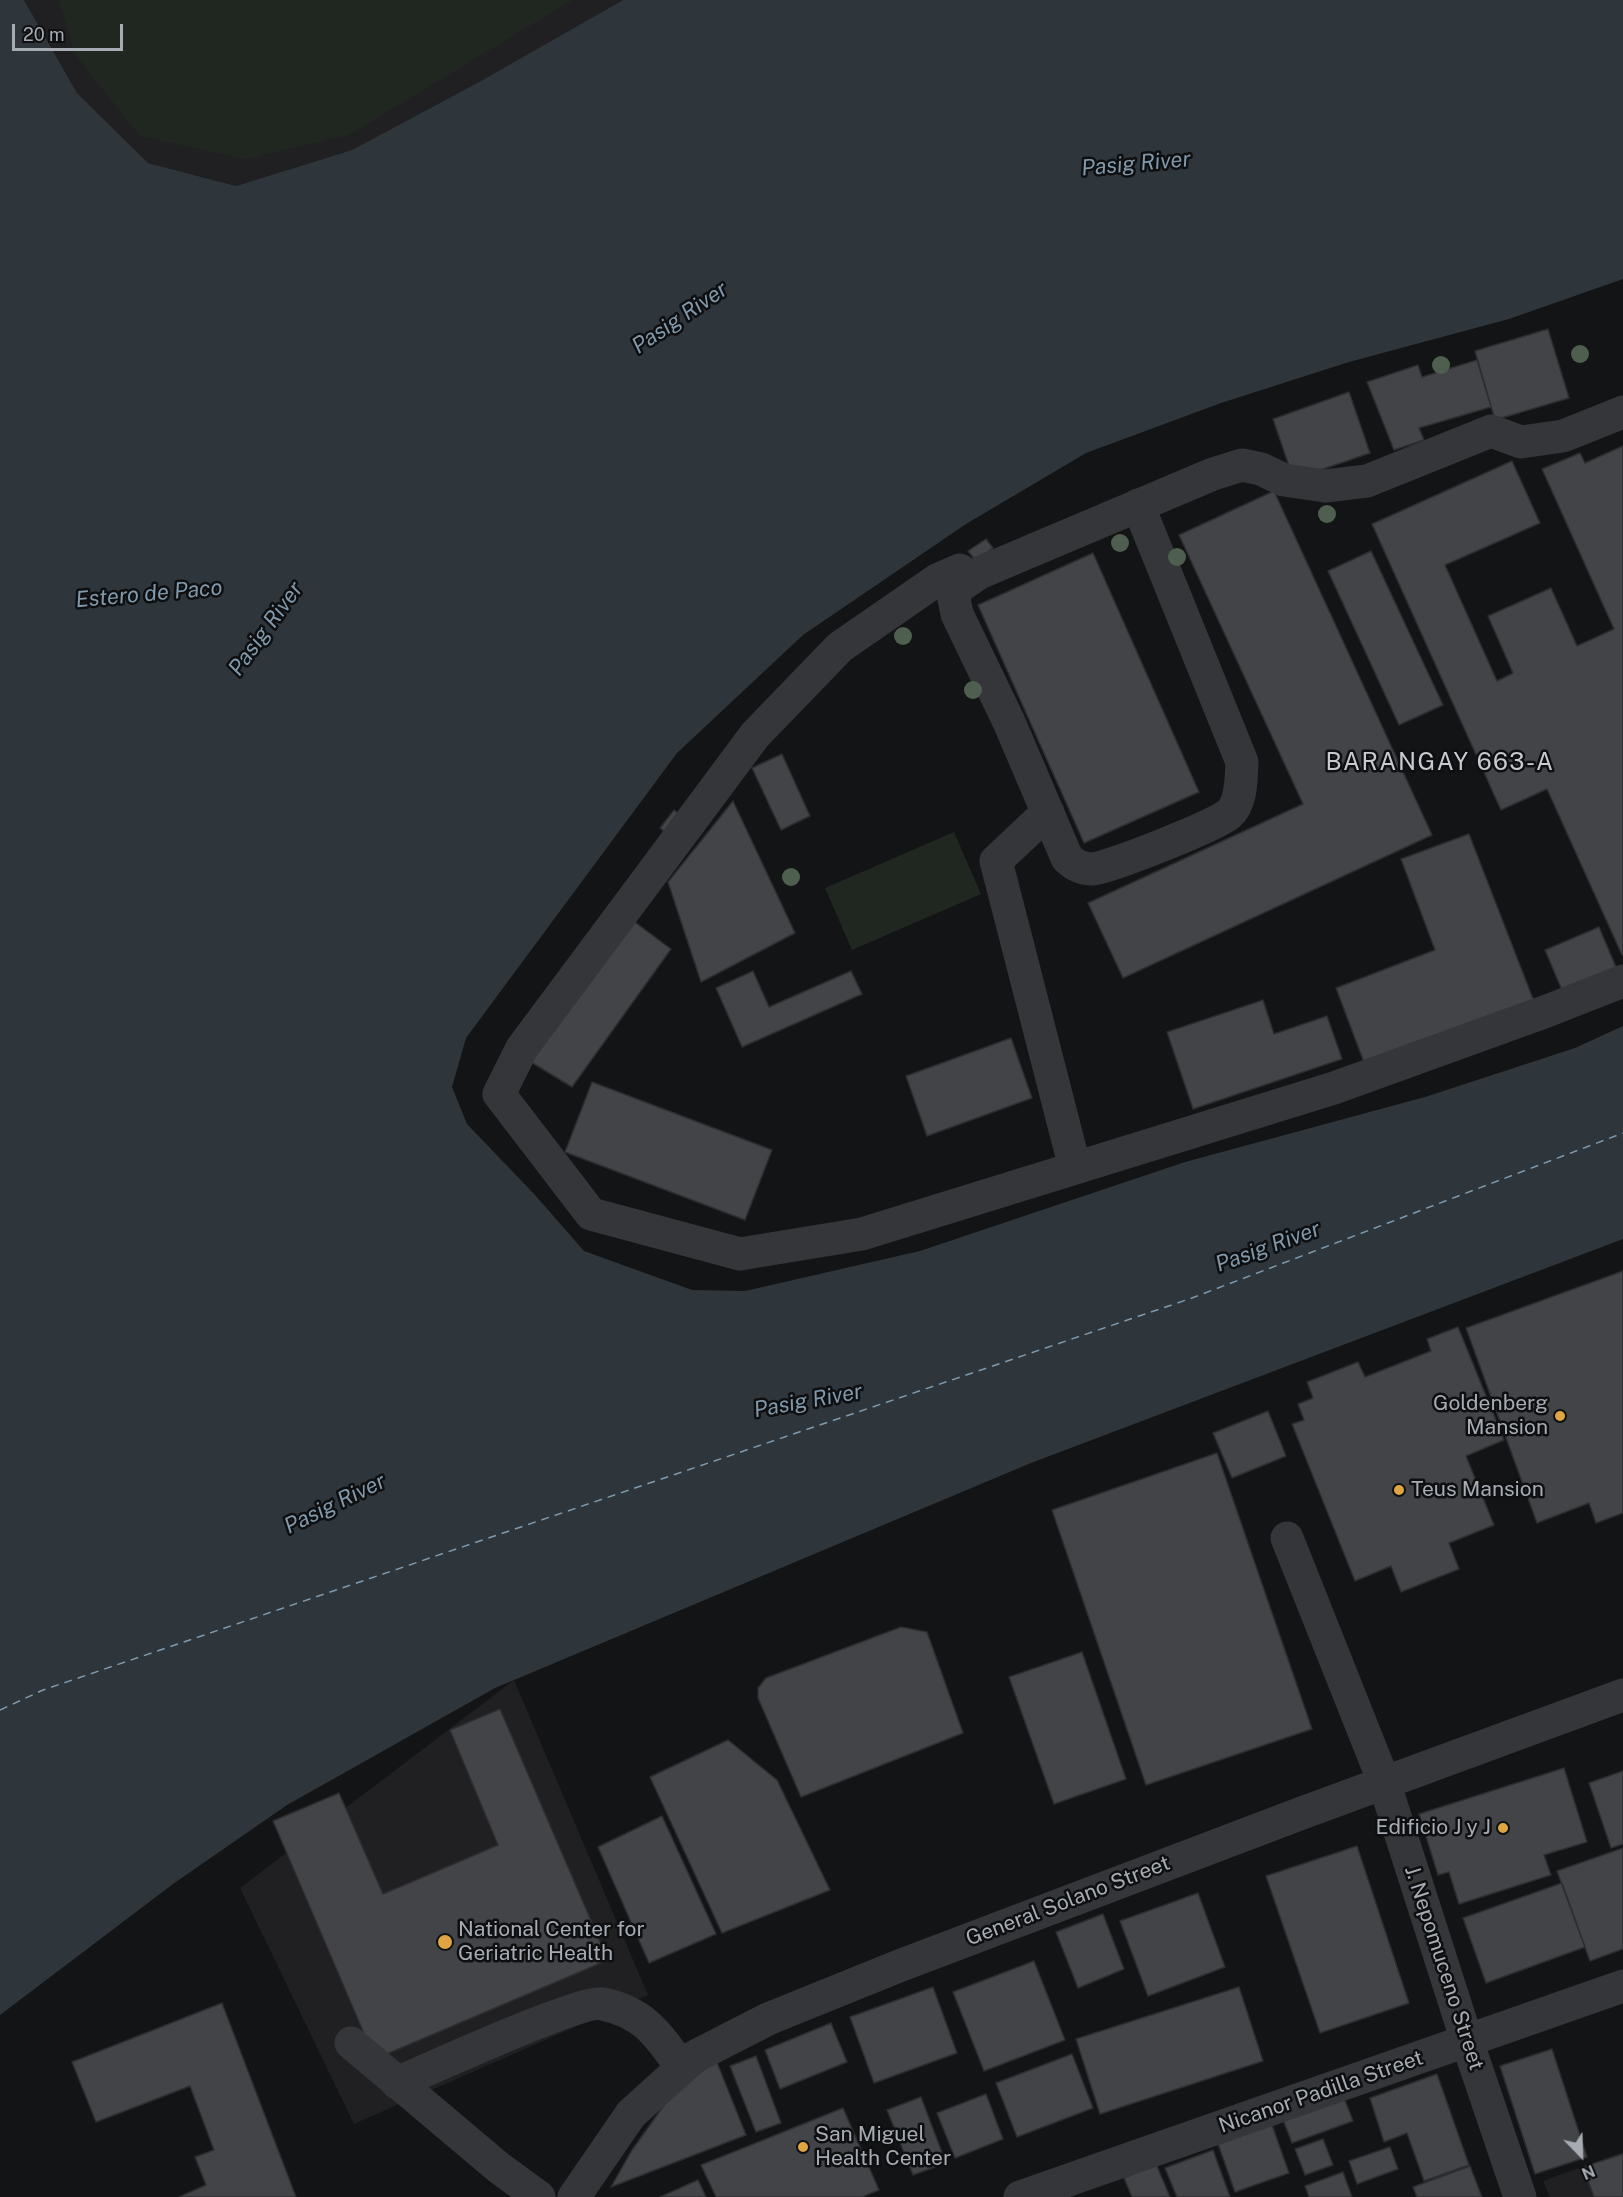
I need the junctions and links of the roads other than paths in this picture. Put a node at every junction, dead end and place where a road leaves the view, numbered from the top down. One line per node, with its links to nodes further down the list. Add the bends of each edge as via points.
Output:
1 (1623, 412): 2 (street, via 1563,436 1521,441 1491,431 1367,481 1325,486 1284,480 1261,468 1242,465)
2 (1138, 506): 3 (street); 4 (street, via 1242,762 1241,791 1230,813 1216,821 1112,865 1091,869 1076,866 1067,858)
3 (969, 580): 4 (street, via 954,593 957,614); 6 (street, via 960,570 937,580 840,646 755,735 522,1048 499,1094 591,1214 741,1254 862,1233)
4 (1048, 812): 6 (street, via 996,861)
5 (1623, 981): 6 (street, via 1334,1088)
6 (1075, 1168)
7 (1287, 1538): 9 (street, J. Nepomuceno Street)
8 (1623, 1695): 9 (street, General Solano Street)
9 (1384, 1782): 11 (street, J. Nepomuceno Street); 13 (street, General Solano Street, via 833,1992 768,2019 694,2057)
10 (1623, 1986): 11 (street, Nicanor Padilla Street)
11 (1467, 2041): 15 (street, Nicanor Padilla Street); 19 (street, J. Nepomuceno Street)
12 (351, 2043): 14 (street)
13 (682, 2068): 14 (street, via 641,2018 600,2003 567,2012); 17 (street, General Solano Street, via 631,2114)
14 (398, 2083): 16 (street, via 498,2168)
15 (1066, 2190): 18 (street, Nicanor Padilla Street)
16 (539, 2197)
17 (574, 2197)
18 (1020, 2197)
19 (1520, 2197)

